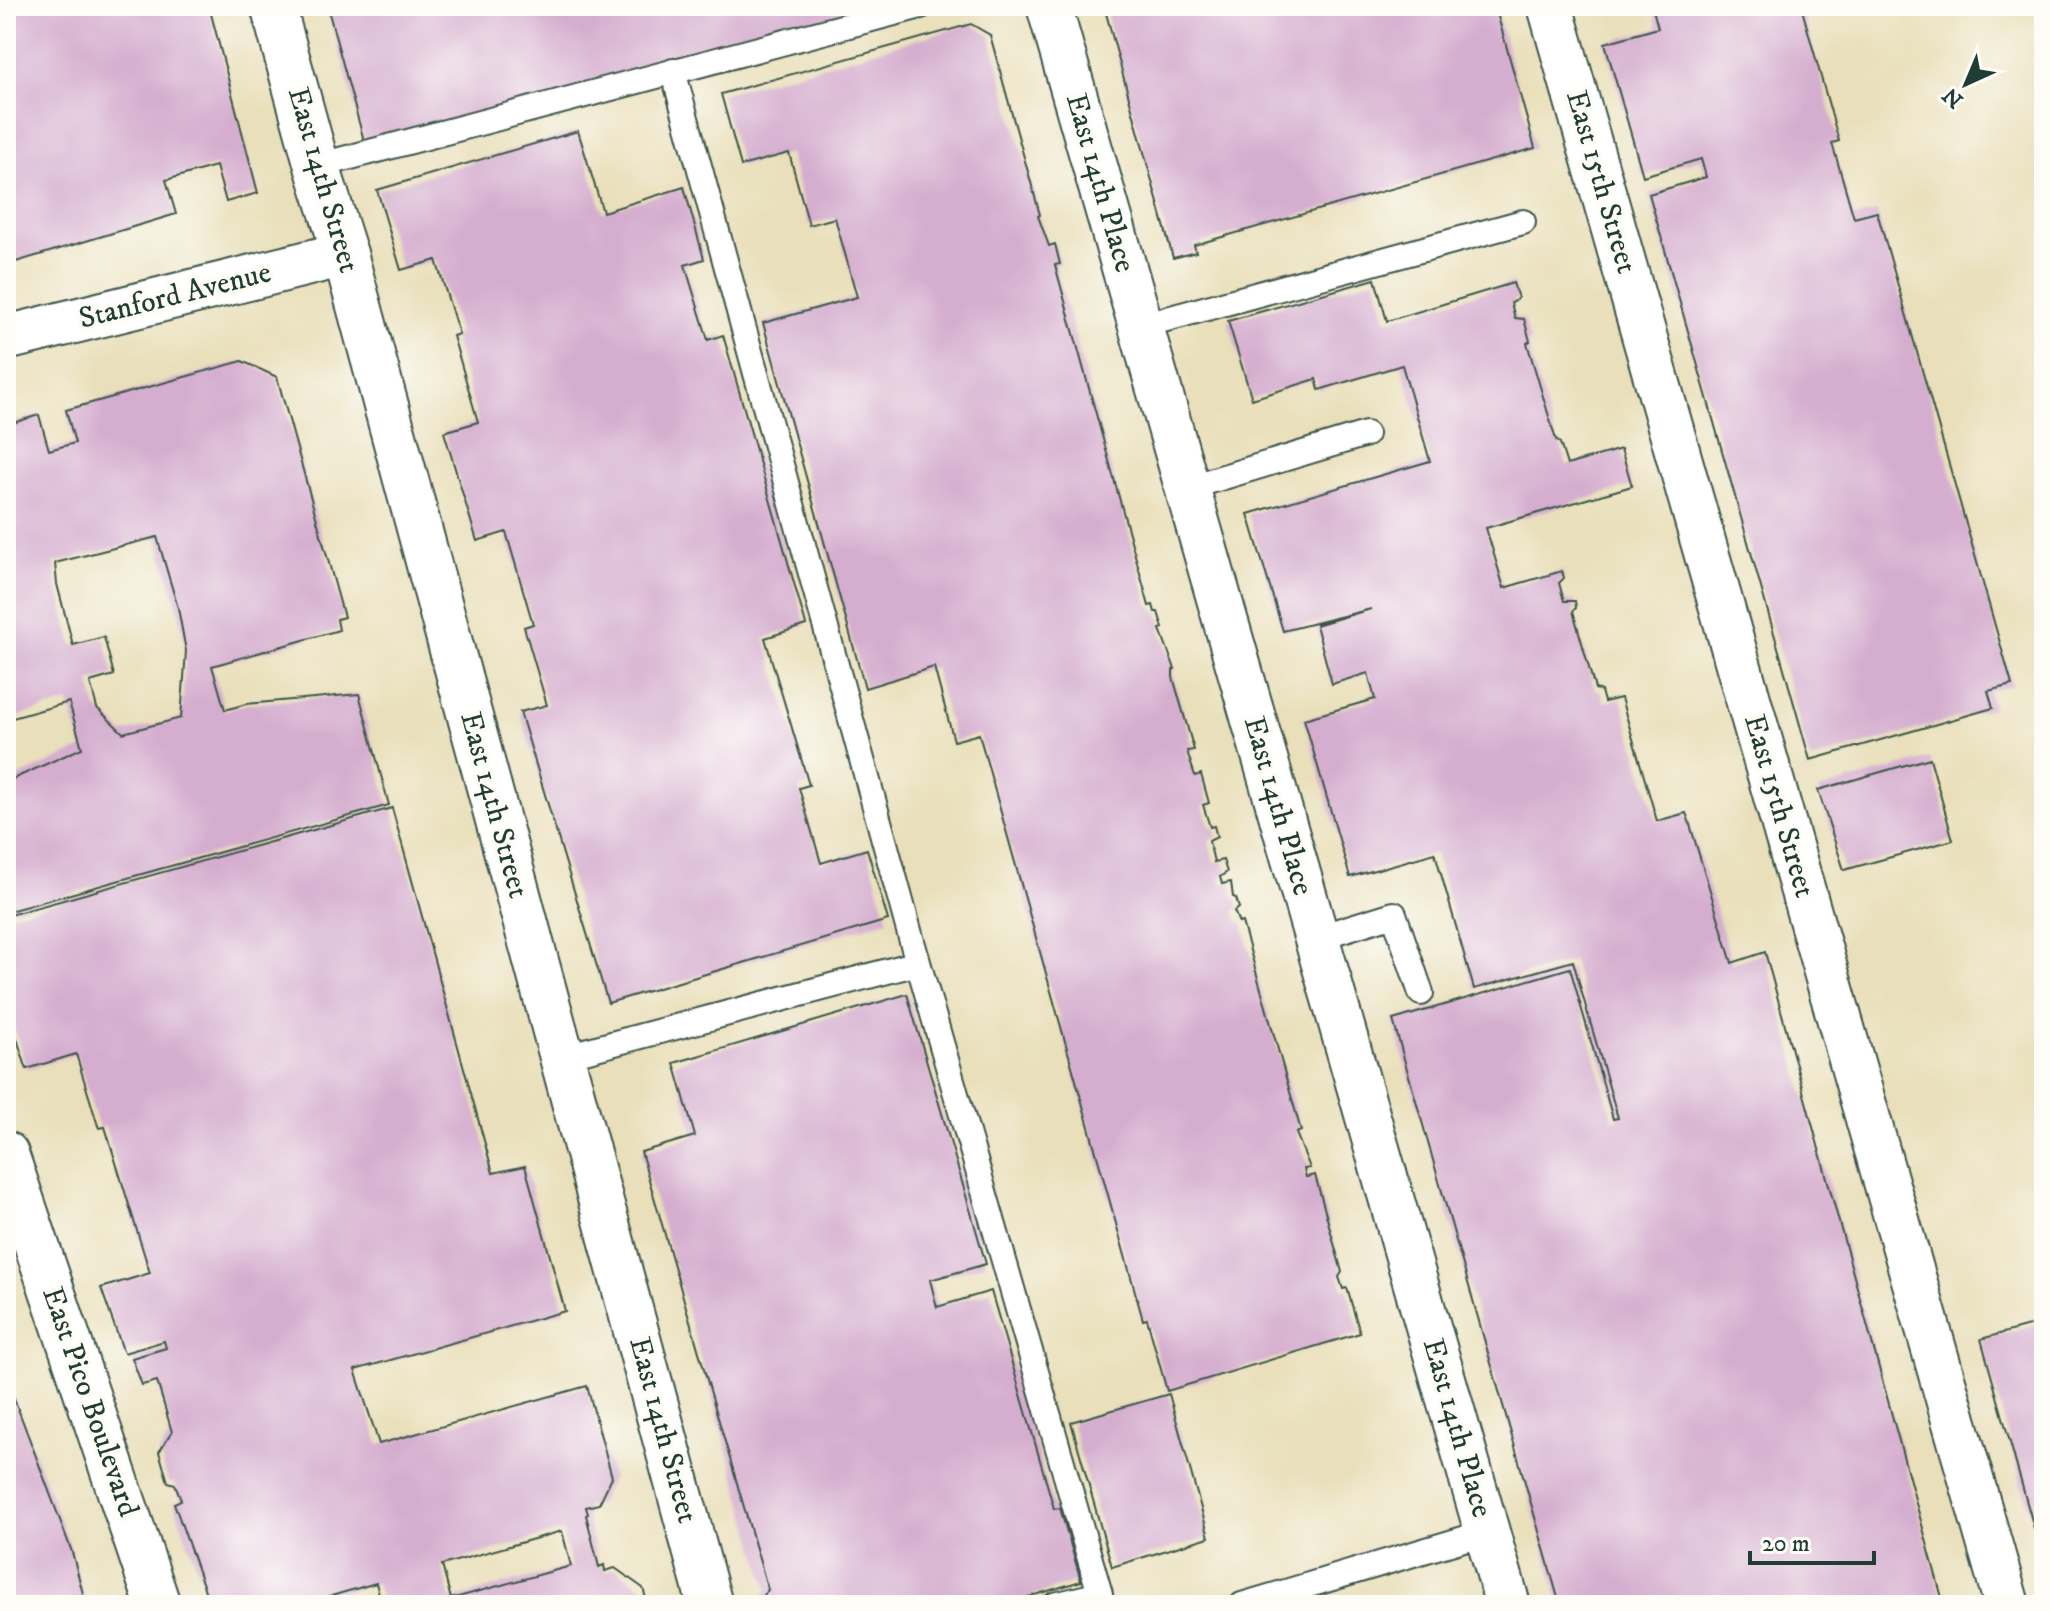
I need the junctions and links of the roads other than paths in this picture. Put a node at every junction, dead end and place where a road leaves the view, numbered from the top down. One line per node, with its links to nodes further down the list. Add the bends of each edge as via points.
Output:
1 (273, 6): 6 (street, East 14th Street)
2 (921, 6): 5 (lane)
3 (1049, 6): 9 (street, East 14th Place)
4 (1550, 6): 24 (street, East 15th Street)
5 (673, 71): 6 (lane); 14 (lane)
6 (317, 166): 8 (street, East 14th Street)
7 (1523, 222): 9 (lane)
8 (345, 254): 10 (street, Stanford Avenue); 16 (street, East 14th Street)
9 (1141, 326): 12 (street, East 14th Place)
10 (6, 338)
11 (1366, 434): 12 (lane)
12 (1187, 488): 13 (street, East 14th Place)
13 (1316, 938): 15 (lane, via 1394,914); 18 (street, East 14th Place)
14 (918, 963): 16 (lane); 21 (lane, via 1100,1594)
15 (1421, 993)
16 (562, 1057): 20 (street, East 14th Street)
17 (6, 1154): 19 (street, East Pico Boulevard)
18 (1487, 1532): 22 (lane); 23 (street, East 14th Place)
19 (158, 1605)
20 (710, 1605)
21 (1055, 1605)
22 (1242, 1605)
23 (1508, 1605)
24 (2007, 1605)

